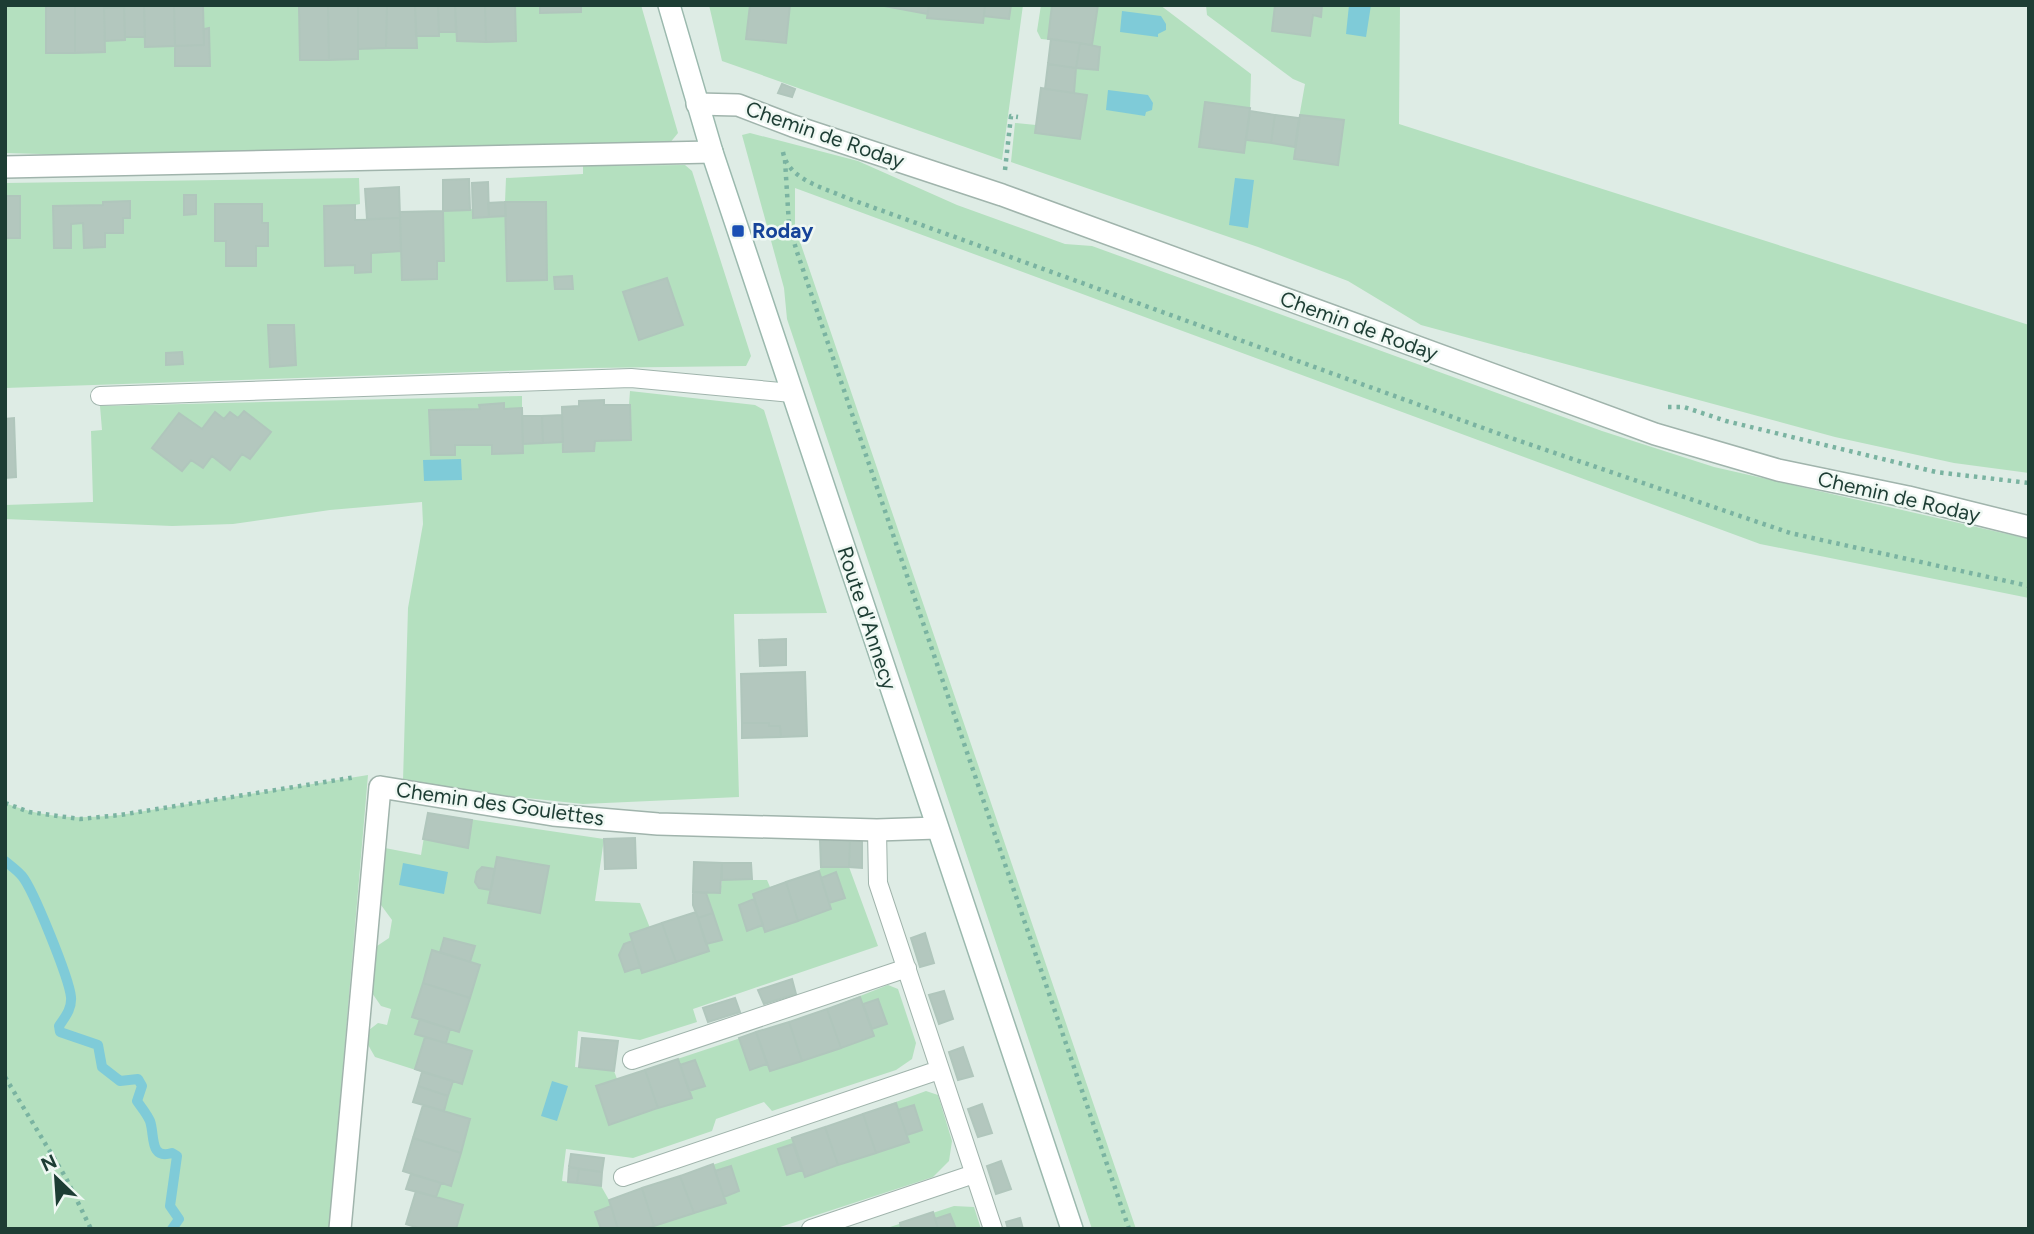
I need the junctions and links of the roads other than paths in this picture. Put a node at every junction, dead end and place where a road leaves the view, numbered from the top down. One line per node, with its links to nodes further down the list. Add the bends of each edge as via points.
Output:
1 (669, 5): 2 (street, Route d'Annecy)
2 (697, 104): 3 (street, Route d'Annecy); 7 (street, Chemin de Roday, via 738,105 1002,195 1655,434 1778,470)
3 (712, 152): 4 (street); 5 (street, Route d'Annecy)
4 (5, 167)
5 (792, 393): 6 (lane, via 631,378); 8 (street, Route d'Annecy)
6 (100, 396)
7 (2029, 527)
8 (937, 828): 9 (street, Chemin des Goulettes); 18 (street, Route d'Annecy)
9 (877, 830): 10 (lane, via 878,883); 15 (street, Chemin des Goulettes, via 658,824 553,815 380,787)
10 (907, 968): 11 (lane); 12 (lane)
11 (632, 1060)
12 (939, 1070): 13 (lane); 14 (lane)
13 (974, 1174): 16 (lane); 17 (lane)
14 (623, 1177)
15 (340, 1229)
16 (811, 1229)
17 (993, 1229)
18 (1072, 1229)

